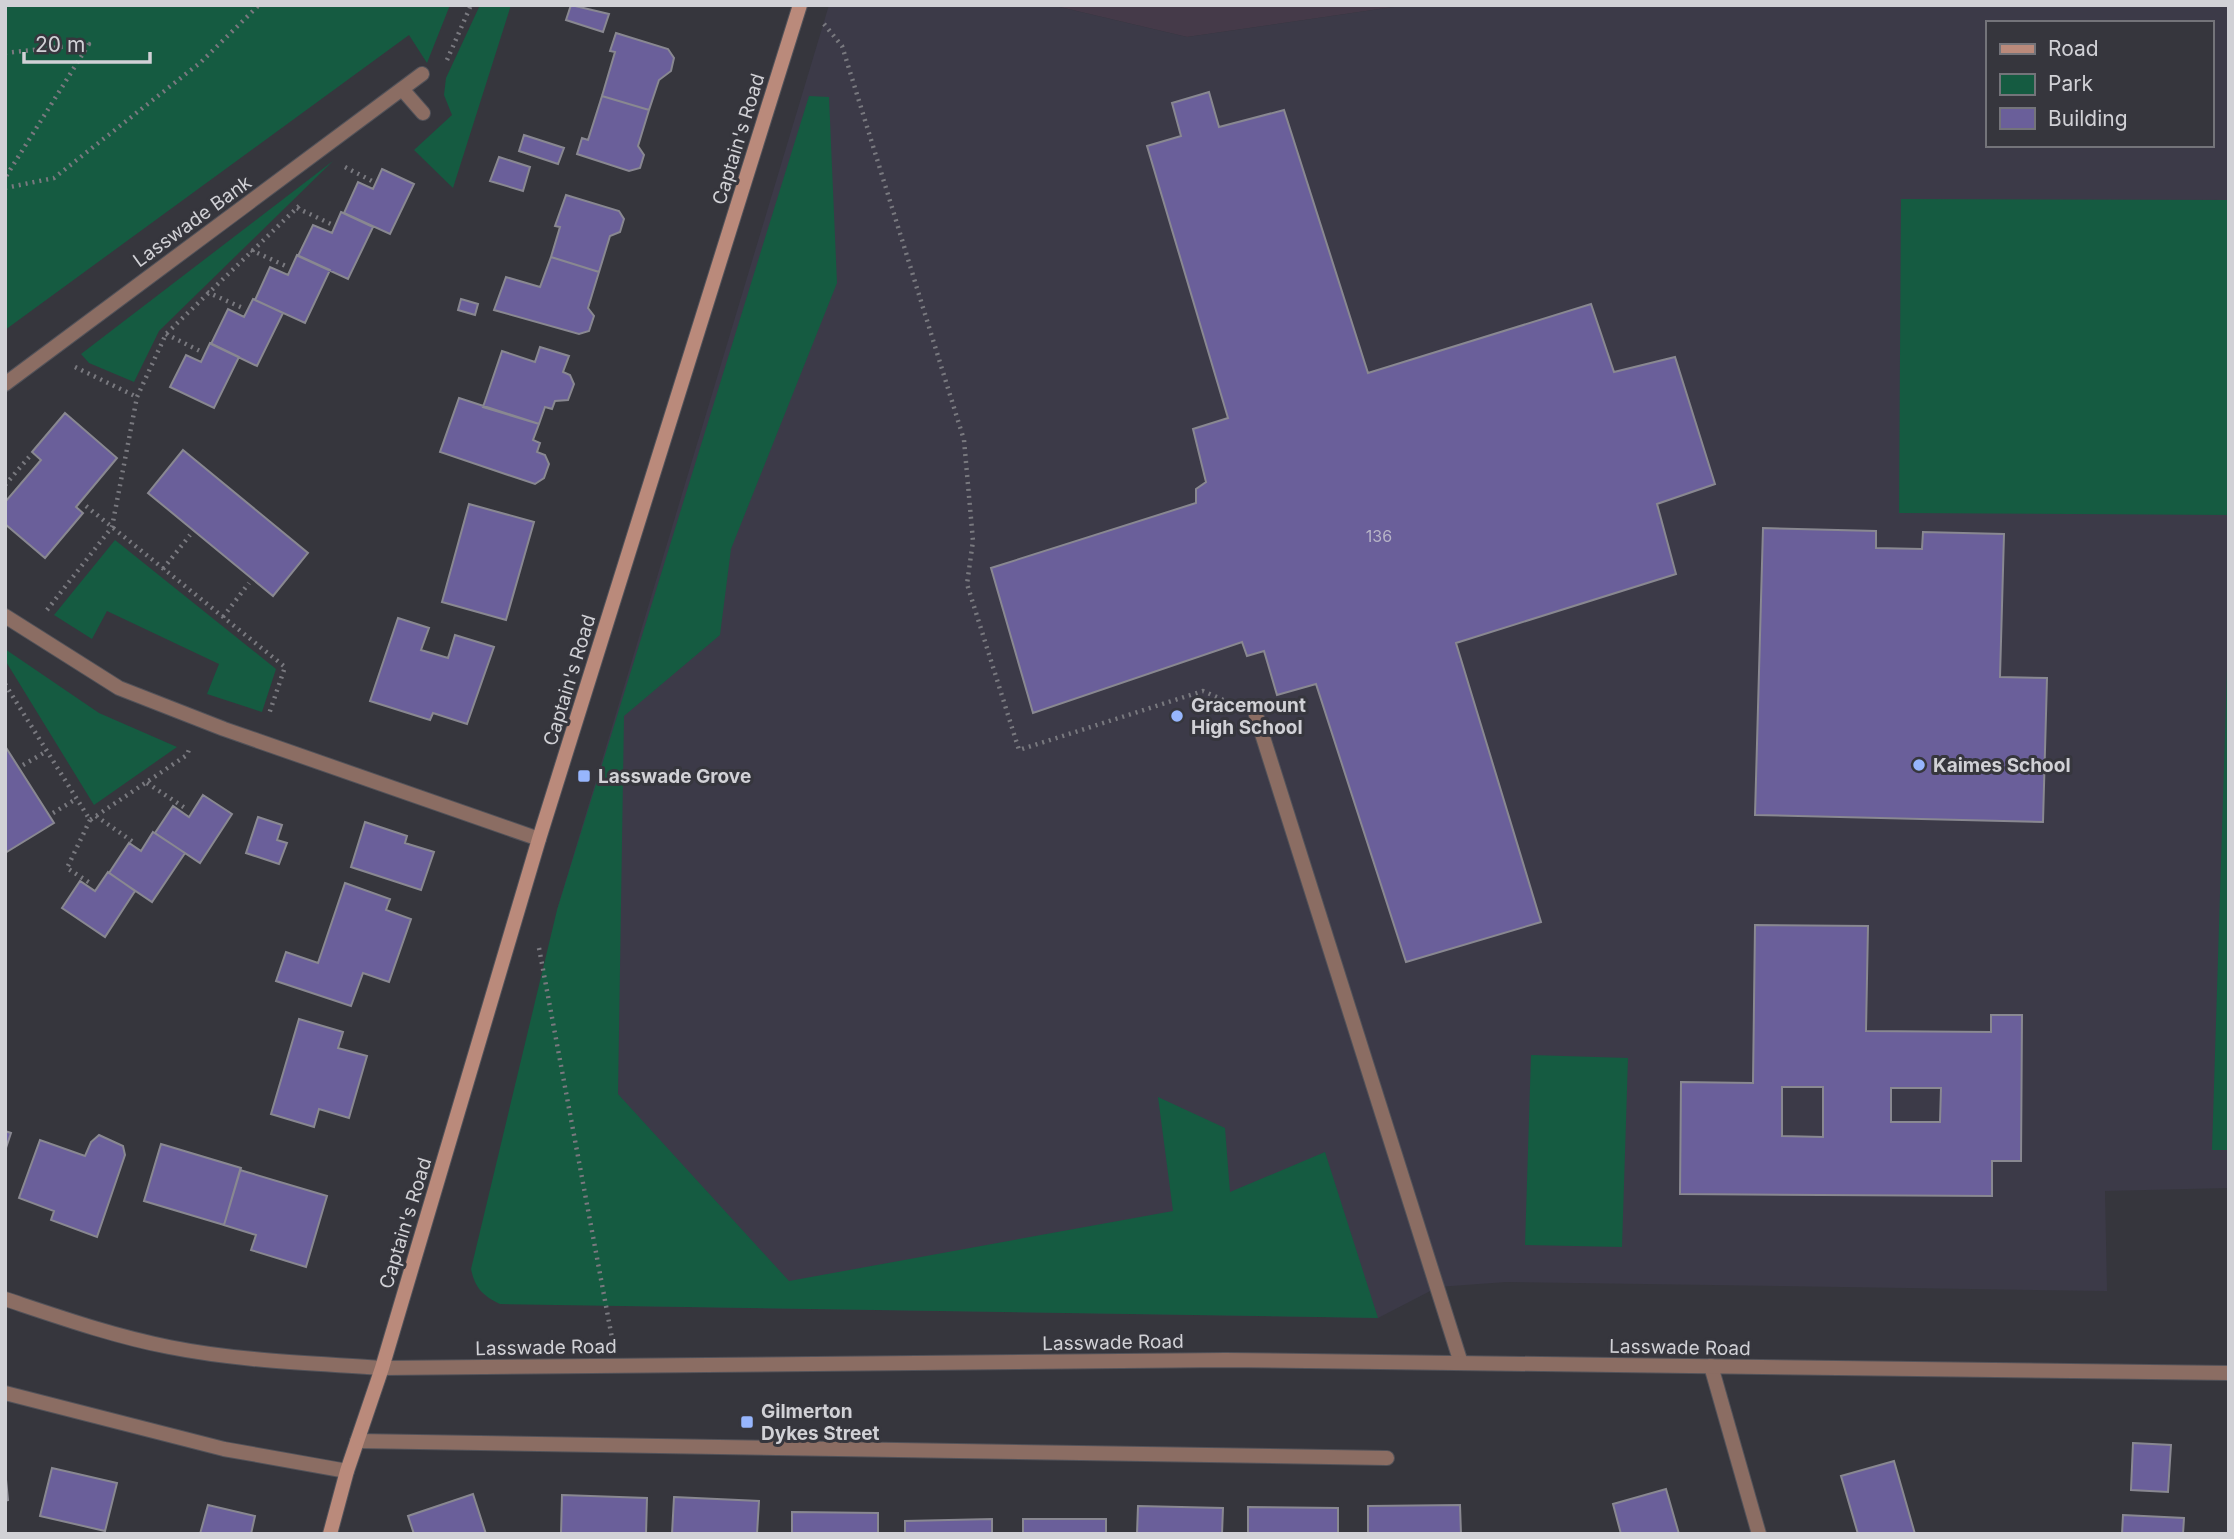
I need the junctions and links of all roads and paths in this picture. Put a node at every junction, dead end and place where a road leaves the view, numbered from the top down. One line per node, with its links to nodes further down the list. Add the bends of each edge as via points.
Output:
1 (259, 5): 12 (path, via 201,62 54,178)
2 (471, 5): 6 (path, via 446,61 436,71)
3 (800, 5): 49 (main road, Captain's Road)
4 (818, 14): 38 (path, via 842,46 964,440 973,541 967,584 1019,750 1203,691)
5 (5, 53): 10 (path, via 89,44)
6 (422, 74): 7 (street, Lasswade Bank)
7 (402, 89): 8 (street); 21 (street, Lasswade Bank)
8 (423, 113)
9 (341, 165): 11 (path)
10 (5, 178)
11 (372, 181)
12 (5, 188)
13 (306, 199): 14 (path)
14 (297, 208): 15 (path); 16 (path)
15 (333, 225)
16 (251, 250): 17 (path); 18 (path)
17 (288, 267)
18 (207, 292): 19 (path); 20 (path)
19 (245, 309)
20 (166, 334): 22 (path); 24 (path)
21 (56, 345): 23 (street, Lasswade Bank); 24 (path, via 71,366)
22 (202, 352)
23 (5, 384)
24 (137, 397): 28 (path)
25 (29, 457): 26 (path)
26 (5, 485)
27 (86, 506): 28 (path)
28 (112, 527): 30 (path); 34 (path)
29 (190, 535): 30 (path)
30 (163, 569): 33 (path)
31 (249, 583): 33 (path)
32 (5, 615): 34 (street)
33 (223, 617): 40 (path, via 285,667)
34 (29, 632): 39 (street, via 119,688)
35 (5, 684): 36 (path)
36 (12, 696): 37 (path); 41 (path)
37 (5, 700)
38 (1256, 715): 54 (street)
39 (200, 720): 40 (street); 43 (path, via 187,755)
40 (260, 742): 49 (street)
41 (47, 751): 42 (path); 44 (path)
42 (23, 765)
43 (147, 783): 45 (path); 47 (path)
44 (76, 799): 46 (path); 48 (path)
45 (185, 808)
46 (53, 813)
47 (96, 816): 48 (path); 50 (path)
48 (90, 820): 51 (path, via 67,868)
49 (539, 839): 57 (main road, Captain's Road)
50 (136, 844)
51 (90, 883)
52 (537, 935): 55 (path)
53 (5, 1299): 57 (street, Lasswade Road, via 92,1328 170,1347 251,1359)
54 (1461, 1363): 55 (street, Lasswade Road, via 1226,1360); 56 (street, Lasswade Road)
55 (618, 1366): 57 (street, Lasswade Road)
56 (1712, 1366): 58 (street, Lasswade Road); 64 (street)
57 (382, 1368): 60 (main road)
58 (2229, 1373)
59 (5, 1393): 62 (street, via 224,1449)
60 (357, 1441): 61 (street); 62 (main road)
61 (1387, 1458)
62 (346, 1471): 63 (main road)
63 (330, 1534)
64 (1759, 1534)

